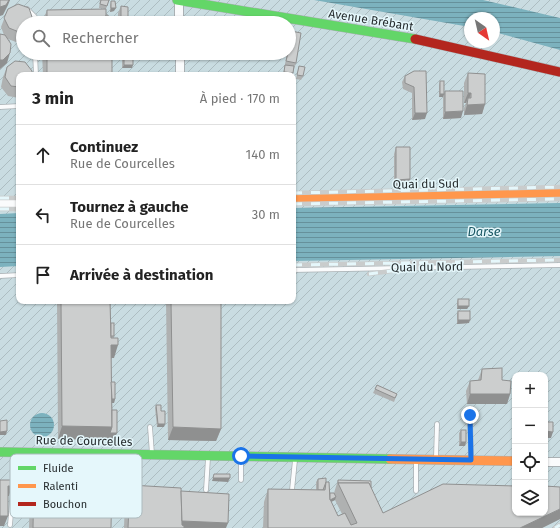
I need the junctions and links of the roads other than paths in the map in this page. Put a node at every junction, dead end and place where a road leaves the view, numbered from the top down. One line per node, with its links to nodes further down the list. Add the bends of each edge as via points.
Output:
1 (178, 0): 4 (street); 5 (street, Avenue Brébant)
2 (23, 9): 3 (lane)
3 (33, 16)
4 (179, 16)
5 (275, 16)
6 (296, 20): 11 (street, Avenue Brébant, via 432,42)
7 (35, 60): 9 (lane)
8 (180, 60): 10 (street)
9 (36, 72)
10 (180, 72)
11 (560, 72)
12 (0, 106): 13 (lane)
13 (16, 106)
14 (560, 193): 15 (street, Quai du Sud)
15 (296, 199)
16 (0, 204): 17 (street)
17 (16, 204)
18 (560, 265): 19 (lane, Quai du Nord)
19 (296, 270)
20 (16, 275): 21 (lane)
21 (0, 276)
22 (470, 415): 35 (lane)
23 (437, 424): 34 (lane)
24 (150, 427): 29 (lane, Rue de Courcelles)
25 (0, 452): 26 (street, Rue de Courcelles)
26 (16, 452): 27 (street, Rue de Courcelles)
27 (107, 454)
28 (142, 455): 29 (street, Rue de Courcelles)
29 (152, 455): 30 (street, Rue de Courcelles)
30 (208, 456): 31 (street, Rue de Courcelles); 40 (lane)
31 (241, 456): 32 (street, Rue de Courcelles); 39 (lane)
32 (295, 457): 33 (street, Rue de Courcelles); 41 (lane)
33 (416, 459): 34 (street, Rue de Courcelles); 42 (lane)
34 (436, 460): 35 (street, Rue de Courcelles)
35 (471, 460): 36 (street, Rue de Courcelles)
36 (512, 461)
37 (548, 462): 38 (street)
38 (560, 462)
39 (241, 480)
40 (206, 490)
41 (292, 490)
42 (416, 491)
43 (11, 518): 44 (lane)
44 (10, 525)

